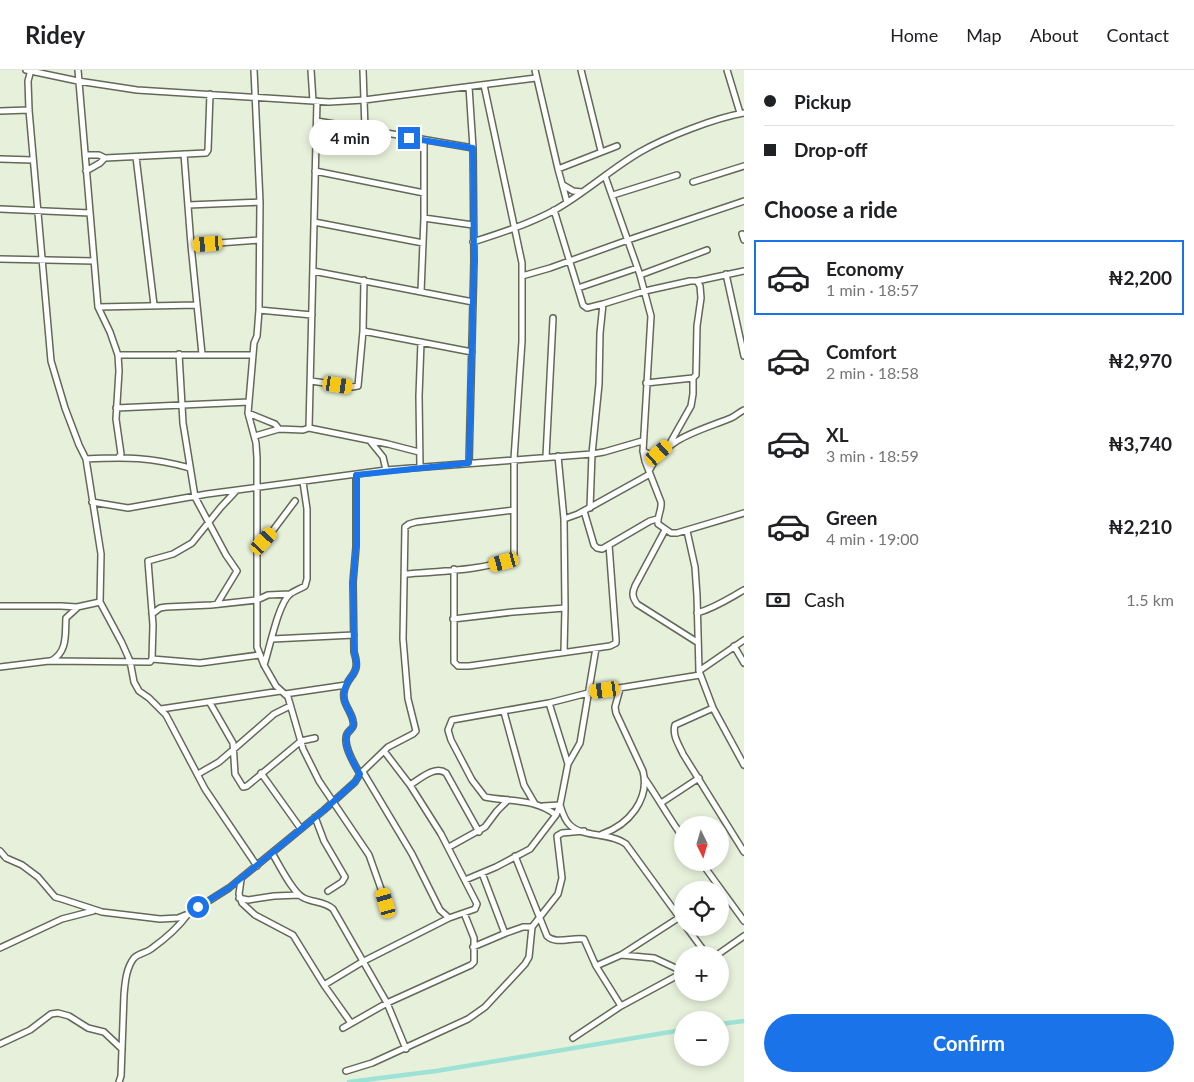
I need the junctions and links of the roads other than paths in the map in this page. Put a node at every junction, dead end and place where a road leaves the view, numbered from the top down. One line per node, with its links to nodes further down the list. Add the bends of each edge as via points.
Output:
1 (29, 70): 10 (street); 17 (street)
2 (78, 70): 10 (street)
3 (254, 70): 14 (street)
4 (312, 70): 16 (street)
5 (363, 70): 15 (street)
6 (535, 70): 9 (street)
7 (581, 70): 25 (street)
8 (727, 70): 19 (street)
9 (536, 78): 11 (street); 33 (street)
10 (78, 82): 13 (street, via 137,90); 27 (street)
11 (484, 85): 12 (street); 54 (street)
12 (469, 87): 15 (street); 24 (street)
13 (210, 94): 14 (street); 26 (street, via 208,150 206,153)
14 (256, 98): 16 (street); 44 (street)
15 (364, 100): 16 (street); 21 (street)
16 (315, 101): 20 (street)
17 (28, 110): 18 (street); 31 (street)
18 (0, 111)
19 (742, 113): 37 (street, via 641,151)
20 (317, 121): 21 (street); 35 (street)
21 (365, 129): 22 (street)
22 (424, 140): 24 (street); 41 (street)
23 (617, 146): 25 (street)
24 (473, 148): 53 (street)
25 (601, 151): 33 (street)
26 (184, 154): 28 (street); 46 (street)
27 (85, 155): 29 (street); 34 (street)
28 (136, 157): 29 (street); 80 (street)
29 (105, 158): 34 (street)
30 (0, 159): 31 (street)
31 (33, 160): 48 (street)
32 (744, 166): 38 (street)
33 (558, 168): 39 (street)
34 (86, 171): 50 (street)
35 (315, 171): 41 (street); 52 (street)
36 (677, 175): 42 (street)
37 (604, 176): 40 (street); 42 (street)
38 (693, 182)
39 (562, 185): 40 (street); 45 (street)
40 (583, 192): 45 (street)
41 (424, 193): 51 (street)
42 (613, 195): 57 (street)
43 (744, 201): 57 (street)
44 (260, 202): 46 (street); 56 (street)
45 (567, 202): 49 (street)
46 (188, 205): 61 (street)
47 (0, 209): 48 (street)
48 (37, 210): 50 (street); 64 (street)
49 (554, 210): 54 (street); 66 (street)
50 (90, 213): 65 (street)
51 (424, 218): 53 (street); 60 (street)
52 (314, 222): 60 (street); 68 (street)
53 (473, 225): 59 (street)
54 (515, 228): 59 (street); 72 (street)
55 (742, 234): 58 (street)
56 (259, 240): 61 (street); 83 (street)
57 (628, 240): 66 (street); 67 (street)
58 (744, 240)
59 (473, 242): 78 (street)
60 (423, 243): 77 (street)
61 (191, 245): 81 (street)
62 (707, 250): 71 (street)
63 (0, 259): 64 (street)
64 (41, 260): 65 (street); 115 (street, via 51,361 78,445)
65 (94, 261): 82 (street)
66 (571, 261): 72 (street); 75 (street)
67 (638, 268): 71 (street); 75 (street)
68 (313, 271): 73 (street); 84 (street)
69 (744, 271): 70 (street)
70 (726, 274): 74 (street); 93 (street)
71 (640, 275): 76 (street)
72 (522, 276): 116 (street, via 522,341)
73 (364, 280): 77 (street); 86 (street)
74 (697, 282): 76 (street); 94 (street, via 701,298 696,375)
75 (578, 288): 79 (street, via 585,308)
76 (645, 291): 79 (street); 96 (street, via 651,316)
77 (421, 292): 78 (street)
78 (473, 302): 88 (street)
79 (603, 304): 111 (street)
80 (154, 305): 81 (street); 82 (street)
81 (197, 305): 90 (street)
82 (98, 307): 91 (street)
83 (259, 310): 84 (street); 92 (street)
84 (312, 315): 95 (street)
85 (552, 318): 114 (street)
86 (363, 331): 87 (street); 95 (street, via 358,386 352,388)
87 (421, 342): 88 (street); 109 (street)
88 (472, 352): 117 (street)
89 (178, 354): 90 (street); 91 (street); 98 (street)
90 (202, 354): 92 (street)
91 (118, 355): 99 (street)
92 (253, 355): 97 (street)
93 (744, 356)
94 (693, 378): 96 (street); 107 (street, via 691,406)
95 (311, 381): 103 (street)
96 (646, 382): 106 (street)
97 (249, 402): 98 (street); 101 (street)
98 (182, 405): 99 (street); 119 (street)
99 (116, 408): 113 (street)
100 (744, 410): 107 (street)
101 (248, 414): 102 (street); 104 (street)
102 (278, 428): 103 (street); 104 (street)
103 (309, 428): 105 (street)
104 (254, 436): 124 (street)
105 (370, 440): 109 (street); 120 (street, via 383,457)
106 (642, 441): 108 (street); 111 (street)
107 (668, 445): 110 (street)
108 (643, 451): 110 (street); 121 (street)
109 (419, 452): 118 (street)
110 (659, 453): 121 (street)
111 (592, 454): 112 (street); 129 (street)
112 (558, 456): 114 (street); 133 (street)
113 (119, 457): 115 (street); 119 (street, via 151,458)
114 (546, 457): 116 (street)
115 (86, 459): 128 (street)
116 (514, 459): 117 (street); 130 (street)
117 (469, 463): 118 (street)
118 (420, 467): 120 (street)
119 (190, 468): 126 (street)
120 (386, 470): 122 (street)
121 (649, 473): 129 (street); 135 (street, via 661,502)
122 (356, 475): 123 (street); 155 (street)
123 (303, 482): 124 (street); 143 (street, via 307,509 307,579 305,586)
124 (256, 488): 125 (street); 139 (street)
125 (236, 491): 126 (street); 134 (street)
126 (195, 497): 128 (street, via 128,508); 134 (street)
127 (295, 501): 139 (street)
128 (92, 502): 145 (street, via 101,554)
129 (590, 508): 131 (street)
130 (514, 510): 140 (street, via 515,546 511,558 488,566); 141 (street, via 409,524 405,527)
131 (584, 511): 133 (street); 138 (street, via 597,548)
132 (744, 513): 137 (street)
133 (564, 518): 151 (street)
134 (210, 522): 146 (street, via 192,543 173,554 148,561); 147 (street, via 237,571)
135 (658, 522): 136 (street); 138 (street, via 650,521)
136 (665, 530): 137 (street, via 671,533); 158 (street, via 635,586 633,598 637,604)
137 (687, 531): 152 (street, via 695,567)
138 (609, 546): 160 (street, via 616,643)
139 (256, 550): 144 (street)
140 (454, 569): 141 (street); 154 (street)
141 (405, 574): 183 (street, via 404,656 408,699 416,731)
142 (744, 590): 152 (street, via 709,610)
143 (290, 594): 144 (street, via 268,595); 156 (street, via 284,602)
144 (257, 600): 147 (street); 162 (street)
145 (100, 602): 150 (street); 164 (street)
146 (152, 602): 149 (street); 153 (street)
147 (217, 604): 149 (street)
148 (0, 606): 150 (street)
149 (166, 607): 153 (street)
150 (77, 608): 165 (street, via 66,618 65,642 57,658)
151 (565, 608): 154 (street); 161 (street)
152 (697, 612): 158 (street)
153 (152, 614): 163 (street)
154 (454, 619): 161 (street, via 454,662 458,666)
155 (354, 635): 156 (street); 170 (street, via 357,664)
156 (272, 638): 167 (street)
157 (744, 640): 159 (street)
158 (697, 642): 169 (street)
159 (734, 646): 166 (street); 169 (street)
160 (596, 648): 161 (street); 173 (street)
161 (564, 652)
162 (259, 655): 163 (street, via 200,663); 167 (street)
163 (152, 659): 164 (street, via 150,662)
164 (130, 661): 165 (street); 178 (street, via 139,691)
165 (50, 662): 168 (street)
166 (744, 663)
167 (264, 664): 172 (street)
168 (0, 667)
169 (699, 673): 171 (street); 177 (street)
170 (346, 685): 172 (street); 186 (street, via 345,706 354,723 346,740 351,757)
171 (620, 688): 173 (street); 190 (street, via 616,713)
172 (283, 692): 174 (street); 176 (street)
173 (588, 693): 175 (street); 184 (street, via 580,743)
174 (210, 703): 178 (street); 182 (street, via 229,734)
175 (549, 703): 179 (street); 184 (street)
176 (290, 706): 181 (street); 182 (street, via 274,714)
177 (714, 708): 185 (street); 189 (street, via 676,725 674,729 683,754)
178 (161, 709): 187 (street)
179 (504, 712): 192 (street, via 452,720 448,730 472,780 485,797); 195 (street, via 524,785)
180 (315, 738): 181 (street)
181 (301, 741): 188 (street); 193 (street, via 319,782)
182 (233, 751): 187 (street); 188 (street, via 235,774 243,787)
183 (384, 751): 186 (street); 191 (street)
184 (568, 764): 196 (street)
185 (744, 765)
186 (362, 773): 193 (street); 224 (street, via 412,854 440,910)
187 (198, 774): 210 (street)
188 (261, 774): 201 (street)
189 (699, 778): 194 (street); 207 (street)
190 (645, 779): 194 (street); 204 (street, via 644,793 636,809 628,819)
191 (410, 785): 203 (street, via 442,769); 205 (street)
192 (508, 800): 195 (street); 203 (street)
193 (332, 802): 199 (street); 218 (street, via 369,855)
194 (661, 803): 200 (street)
195 (535, 804): 197 (street)
196 (560, 805): 197 (street); 198 (street); 202 (street, via 568,823)
197 (542, 806): 198 (street)
198 (556, 815): 209 (street, via 530,849)
199 (315, 817): 201 (street); 215 (street, via 324,841 346,876)
200 (674, 825)
201 (301, 829): 208 (street)
202 (584, 831): 204 (street); 223 (street, via 557,836 562,878 558,894)
203 (479, 832): 205 (street)
204 (601, 834): 219 (street, via 626,844)
205 (449, 847): 214 (street)
206 (0, 851): 220 (street, via 38,877 54,896)
207 (744, 852)
208 (272, 853): 210 (street); 216 (street)
209 (515, 856): 212 (street); 223 (street)
210 (256, 866): 213 (street)
211 (708, 871): 225 (street)
212 (482, 873): 214 (street); 228 (street)
213 (241, 879): 217 (street); 222 (street)
214 (465, 880): 221 (street, via 477,906)
215 (328, 891)
216 (299, 895): 217 (street); 234 (street, via 324,902 333,909)
217 (239, 898): 238 (street, via 255,915 293,935)
218 (386, 903)
219 (674, 909)
220 (96, 910): 222 (street, via 160,919); 232 (street, via 62,919)
221 (464, 913): 224 (street); 230 (street, via 474,938)
222 (188, 914): 245 (street, via 176,928 131,963 124,990)
223 (539, 917): 227 (street); 235 (street, via 551,940 584,939)
224 (449, 918): 234 (street)
225 (744, 921)
226 (674, 923): 233 (street)
227 (532, 927): 228 (street); 246 (street, via 525,964 485,1008)
228 (506, 933): 230 (street)
229 (744, 936): 231 (street)
230 (473, 947): 239 (street, via 474,962 471,966)
231 (729, 947)
232 (0, 948)
233 (621, 955): 235 (street); 236 (street, via 654,958)
234 (362, 962): 238 (street); 239 (street)
235 (596, 966): 240 (street)
236 (674, 968)
237 (674, 976): 240 (street)
238 (324, 985): 241 (street)
239 (386, 1003): 241 (street); 246 (street)
240 (621, 1006): 243 (street)
241 (350, 1023): 242 (street)
242 (343, 1028)
243 (573, 1038)
244 (0, 1044): 245 (street, via 58,1013 104,1032)
245 (122, 1049): 248 (street)
246 (406, 1049): 247 (street)
247 (346, 1071)
248 (120, 1082)

